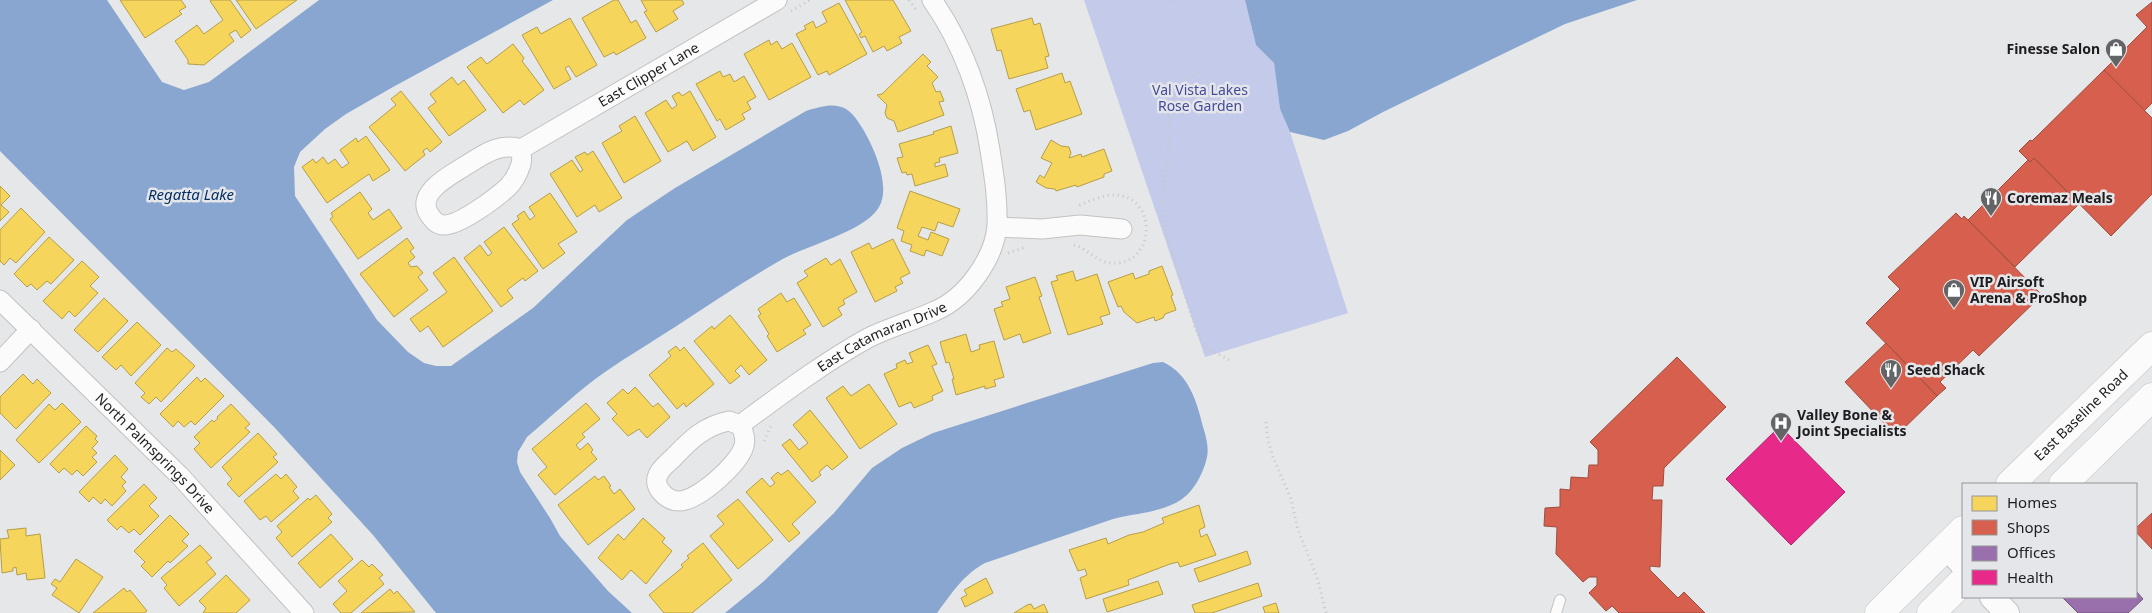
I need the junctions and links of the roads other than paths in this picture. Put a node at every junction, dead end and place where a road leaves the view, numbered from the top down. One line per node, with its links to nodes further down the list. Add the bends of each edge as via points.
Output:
1 (777, 0): 3 (street, East Clipper Lane)
2 (932, 0): 4 (street, East Catamaran Drive, via 967,67 985,118 996,182)
3 (521, 149): 3 (street, via 510,145 493,149 431,190 426,209 434,222 453,224 509,186 521,166)
4 (997, 227): 5 (street, via 1042,229 1080,225); 11 (street, East Catamaran Drive, via 987,260 978,275 955,299 937,311 870,337 827,362)
5 (1122, 229)
6 (0, 300): 7 (street, North Palmsprings Drive)
7 (31, 329): 9 (street); 18 (street, North Palmsprings Drive, via 180,476)
8 (2152, 346): 12 (main road, East Baseline Road)
9 (0, 362)
10 (2152, 397): 13 (main road)
11 (740, 425): 11 (street, via 729,421 712,424 699,434 658,475 661,492 680,501 716,481 739,458 745,433)
12 (2011, 483)
13 (2064, 483)
14 (1958, 547): 20 (main road)
15 (1962, 582): 21 (main road)
16 (1993, 598): 22 (street)
17 (1560, 600): 19 (lane)
18 (302, 612)
19 (1556, 613)
20 (1879, 613)
21 (1931, 613)
22 (2007, 613)

